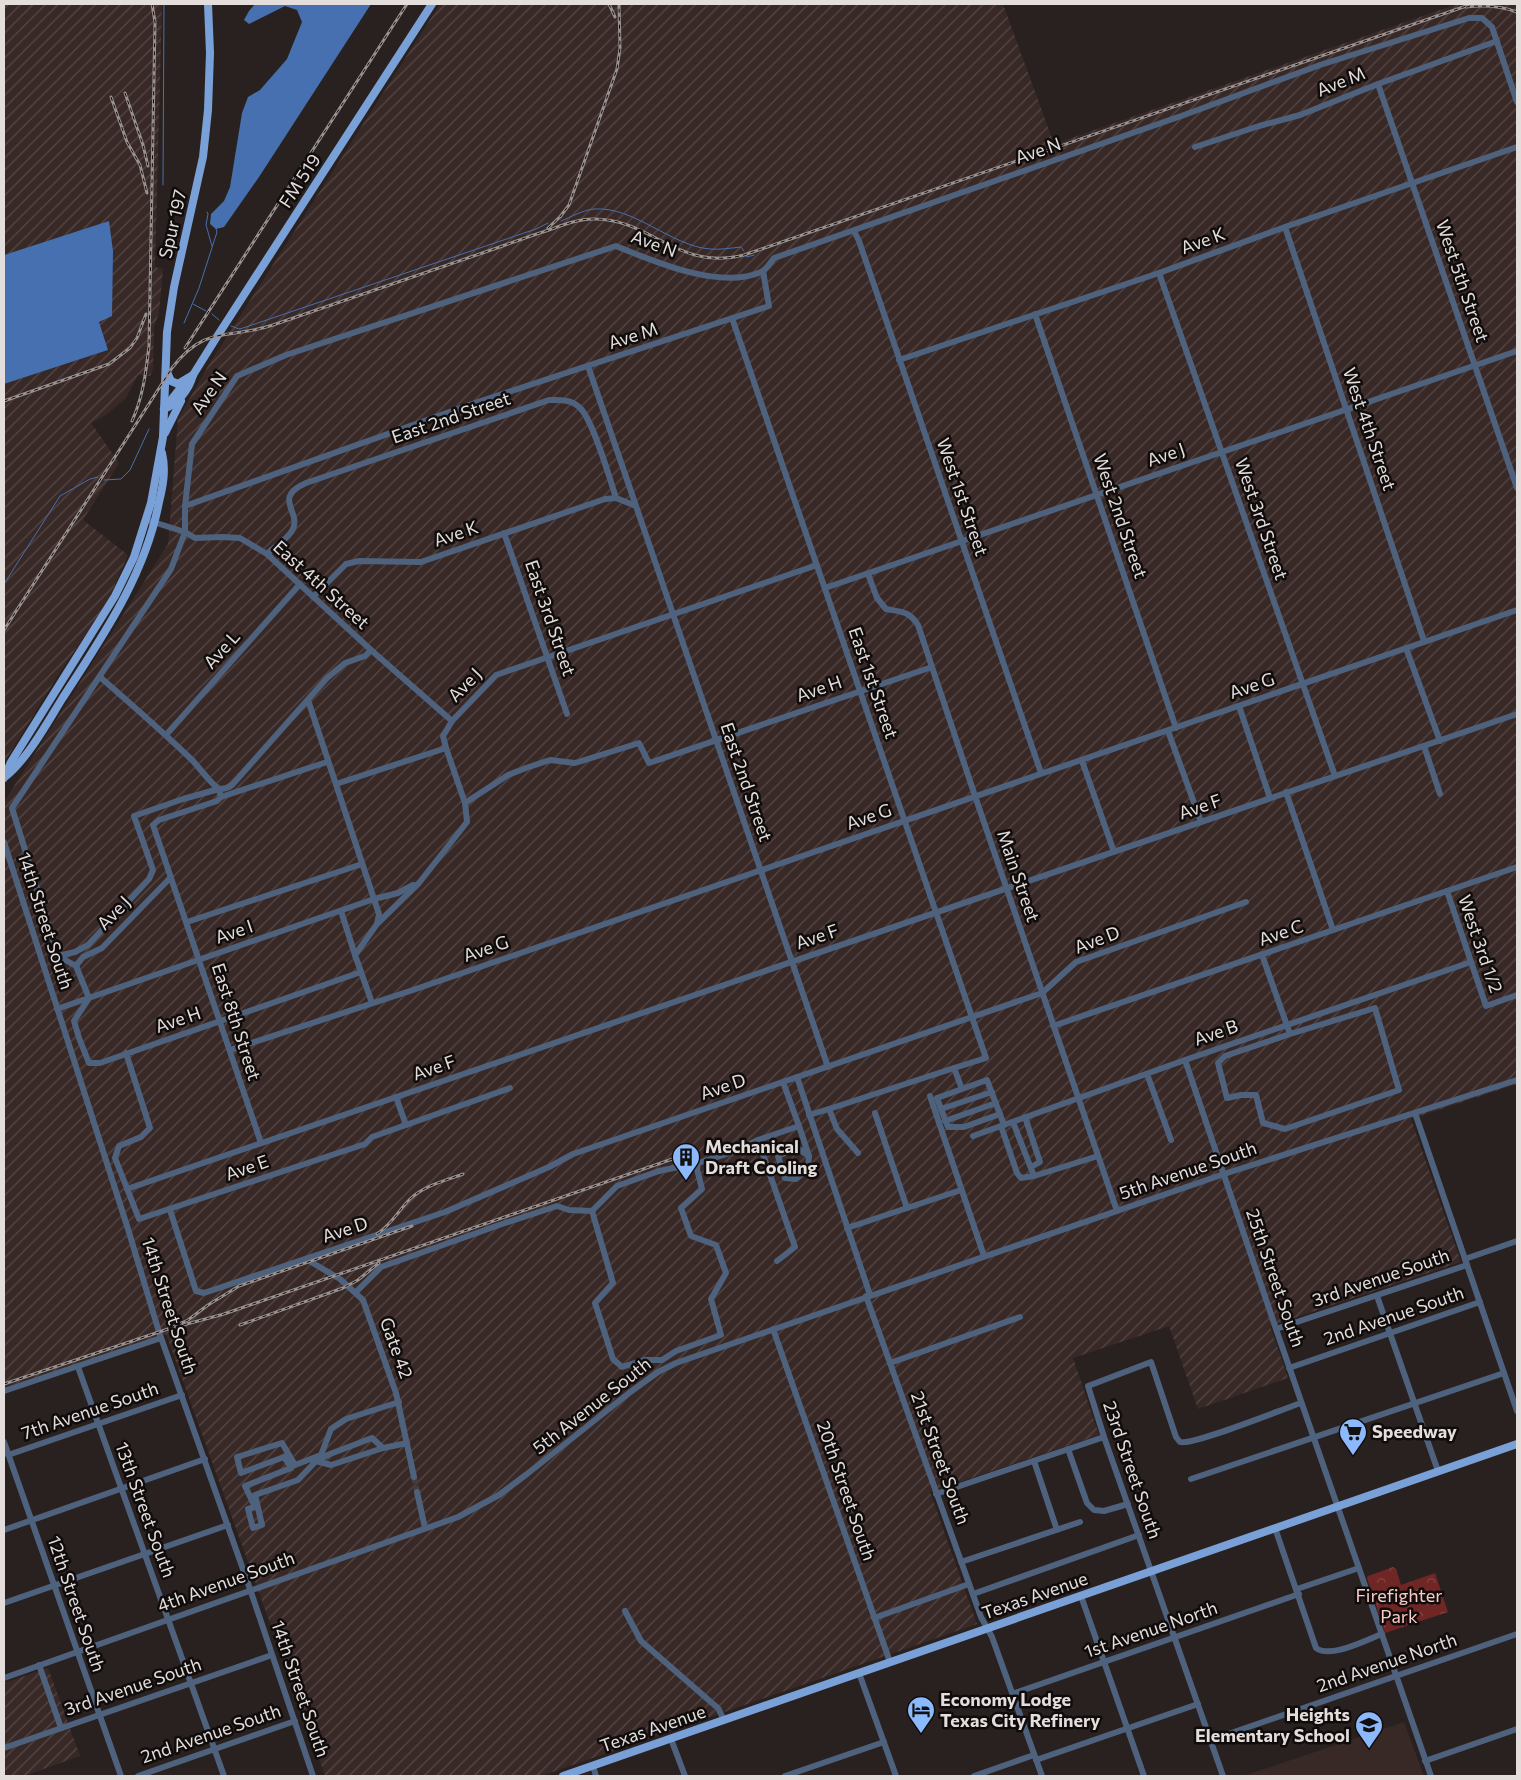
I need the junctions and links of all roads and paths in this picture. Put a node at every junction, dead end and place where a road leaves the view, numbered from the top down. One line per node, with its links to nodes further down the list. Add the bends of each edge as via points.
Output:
1 (208, 4): 19 (main road, Spur 197, via 210,53 203,158 174,287 167,332)
2 (432, 4): 20 (main road, FM 519 / FM 519)
3 (1497, 41): 4 (street, Ave M); 5 (street); 10 (street, Ave N, via 1492,27 1482,18 1470,18 1320,65)
4 (1378, 84): 6 (street, Ave M, via 1300,114); 8 (street, West 5th Street)
5 (1517, 102)
6 (1195, 147)
7 (1517, 147): 8 (street, Ave K)
8 (1413, 183): 9 (street, Ave K); 18 (street, West 5th Street)
9 (1285, 227): 12 (street, Ave K); 23 (street, West 4th Street)
10 (854, 231): 11 (street, Ave N, via 774,258); 16 (street, West 1st Street)
11 (764, 271): 14 (street, Ave M, via 769,306); 29 (street, Ave N, via 740,278 715,276 670,268 616,246 286,355 237,376 192,444)
12 (1159, 273): 13 (street, Ave K); 25 (street, West 3rd Street)
13 (1035, 314): 16 (street, Ave K); 27 (street, West 2nd Street)
14 (732, 318): 17 (street, Ave M); 36 (street, East 1st Street)
15 (1517, 351): 18 (street, Ave J)
16 (899, 360): 34 (street, West 1st Street)
17 (588, 366): 29 (street, Ave M); 30 (street, East 2nd Street)
18 (1475, 366): 23 (street, Ave J); 26 (street, West 5th Street)
19 (166, 368): 20 (main road, via 168,378 174,383); 22 (main road, Spur 197)
20 (190, 377): 21 (main road, FM 519 / FM 519, via 192,382); 22 (main road, FM 519 / FM 519)
21 (184, 394): 22 (main road, FM 519 / FM 519); 24 (main road)
22 (164, 409): 24 (main road, Spur 197)
23 (1347, 409): 25 (street, Ave J); 43 (street, West 4th Street)
24 (163, 437): 31 (main road, Spur 197)
25 (1222, 452): 27 (street, Ave J); 49 (street, West 3rd Street)
26 (1517, 488)
27 (1098, 495): 34 (street, Ave J); 56 (street, West 2nd Street)
28 (616, 498): 30 (street); 33 (street, Ave K); 35 (street, East 2nd Street, via 590,422 580,407 564,399 549,400 295,488 289,505 294,525 292,531)
29 (185, 506): 32 (street, Ave N)
30 (636, 506): 42 (street, East 2nd Street)
31 (150, 521): 32 (street, East 4th Street); 67 (main road, Spur 197, via 115,596)
32 (185, 532): 35 (street, East 4th Street, via 194,538 240,538); 48 (street, Ave N, via 170,569)
33 (504, 533): 40 (street, Ave K, via 421,562 359,561 346,564); 46 (street, East 3rd Street)
34 (962, 542): 37 (street, Ave J); 65 (street, West 1st Street)
35 (267, 554): 38 (street, East 4th Street)
36 (817, 565): 39 (street, East 1st Street); 42 (street, Ave J)
37 (868, 574): 39 (street, Ave J); 47 (street, Main Street, via 877,598 886,609 912,616)
38 (300, 584): 40 (street, East 4th Street); 58 (street, Ave L)
39 (825, 588): 50 (street, East 1st Street)
40 (313, 597): 45 (street, East 4th Street)
41 (1517, 610): 43 (street, Ave G)
42 (673, 614): 46 (street, Ave J); 59 (street, East 2nd Street)
43 (1424, 641): 44 (street, Ave G)
44 (1406, 648): 49 (street, Ave G); 60 (street)
45 (371, 650): 51 (street, via 365,656 345,663); 55 (street, East 4th Street)
46 (548, 657): 53 (street, East 3rd Street); 55 (street, Ave J, via 496,674)
47 (932, 667): 50 (street, Ave H); 72 (street, Main Street)
48 (100, 677): 58 (street); 96 (street, Ave N, via 12,808)
49 (1302, 684): 52 (street, Ave G); 66 (street, West 3rd Street)
50 (860, 690): 59 (street, Ave H); 76 (street, East 1st Street)
51 (308, 700): 64 (street); 69 (street, via 232,785)
52 (1239, 706): 56 (street, Ave G); 74 (street)
53 (567, 714)
54 (1517, 714): 60 (street, Ave F)
55 (452, 721): 62 (street, Ave J, via 443,736)
56 (1176, 728): 57 (street, Ave G)
57 (1168, 731): 63 (street, Ave G); 77 (street)
58 (166, 735): 69 (street)
59 (717, 740): 75 (street, Ave H, via 649,763 639,743 575,763 550,760 508,775); 82 (street, East 2nd Street)
60 (1440, 741): 61 (street, Ave F)
61 (1424, 746): 66 (street, Ave F); 71 (street)
62 (446, 748): 68 (street); 75 (street, Ave J)
63 (1082, 761): 65 (street, Ave G); 79 (street)
64 (327, 762): 68 (street); 73 (street)
65 (1041, 773): 72 (street, Ave G)
66 (1335, 776): 70 (street, Ave F)
67 (4, 778)
68 (336, 784): 80 (street)
69 (220, 789): 73 (street); 96 (street, via 134,816 153,870 149,879 88,945)
70 (1286, 792): 74 (street, Ave F); 93 (street)
71 (1440, 794)
72 (974, 796): 76 (street, Ave G); 85 (street, Main Street)
73 (221, 797): 83 (street, East 8th Street, via 153,825)
74 (1270, 798): 77 (street, Ave F)
75 (465, 803): 84 (street, Ave J, via 467,822)
76 (905, 820): 82 (street, Ave G); 90 (street, East 1st Street)
77 (1200, 822): 79 (street, Ave F)
78 (4, 842): 106 (street, 14th Street South)
79 (1114, 852): 85 (street, Ave F)
80 (362, 864): 87 (street); 91 (street)
81 (1517, 867): 86 (street, Ave C)
82 (760, 870): 98 (street, East 2nd Street); 105 (street, Ave G)
83 (171, 877): 91 (street, East 8th Street); 100 (street, Ave J, via 102,948 83,958)
84 (419, 883): 87 (street, Ave I); 92 (street, Ave J)
85 (1006, 889): 90 (street, Ave F); 102 (street, Main Street)
86 (1447, 891): 93 (street, Ave C); 99 (street, West 3rd 1/2)
87 (374, 899): 89 (street, Ave I); 92 (street, via 379,914)
88 (1246, 902): 102 (street, Ave D, via 1076,962)
89 (341, 911): 94 (street); 97 (street, Ave I)
90 (936, 913): 98 (street, Ave F); 107 (street, East 1st Street)
91 (187, 922): 97 (street, East 8th Street)
92 (376, 924): 94 (street, Ave J)
93 (1334, 930): 95 (street, Ave C)
94 (355, 955): 101 (street)
95 (1262, 955): 109 (street); 110 (street, Ave C)
96 (58, 956): 100 (street)
97 (200, 960): 104 (street, Ave I); 108 (street, East 8th Street)
98 (791, 962): 115 (street, East 2nd Street); 125 (street, Ave F)
99 (1471, 962): 103 (street, West 3rd 1/2, via 1486,1006); 109 (street, Ave B)
100 (76, 966): 104 (street)
101 (361, 972): 105 (street); 108 (street, Ave H)
102 (1042, 993): 107 (street, Ave D); 110 (street, Main Street)
103 (1517, 995)
104 (89, 998): 106 (street, Ave I); 113 (street, Ave H, via 74,1021 89,1062 100,1063)
105 (372, 1004): 112 (street, Ave G)
106 (57, 1008): 171 (street, 14th Street South)
107 (972, 1017): 115 (street, Ave D); 116 (street, East 1st Street, via 986,1058)
108 (220, 1022): 112 (street, East 8th Street); 113 (street, Ave H)
109 (1286, 1025): 111 (street); 114 (street, Ave B)
110 (1053, 1026): 126 (street, Main Street)
111 (1290, 1034): 111 (street, via 1225,1056 1218,1063 1227,1098 1256,1095 1262,1123 1285,1129 1400,1090 1375,1008)
112 (230, 1050): 143 (street, East 8th Street)
113 (126, 1053): 151 (street, via 150,1128 119,1146 115,1158)
114 (1185, 1060): 117 (street, Ave B); 149 (street, 25th Street South)
115 (828, 1067): 118 (street, Ave D)
116 (954, 1068): 122 (street); 128 (street)
117 (1147, 1074): 126 (street, Ave B); 142 (street)
118 (797, 1078): 120 (street, Ave D); 133 (street, 21st Street South)
119 (1517, 1080): 131 (street, 5th Avenue South)
120 (783, 1082): 138 (street); 160 (street, Ave D, via 573,1154 549,1168 445,1212)
121 (510, 1088): 137 (street, Ave E)
122 (962, 1089): 123 (street, via 987,1080); 129 (street, via 937,1098)
123 (992, 1092): 127 (street); 129 (street)
124 (930, 1096): 152 (street)
125 (396, 1097): 137 (street); 143 (street, Ave F)
126 (1078, 1098): 134 (street, Ave B); 146 (street, Main Street)
127 (996, 1103): 132 (street); 135 (street)
128 (829, 1109): 133 (street); 144 (street, via 837,1129)
129 (941, 1109): 135 (street)
130 (875, 1113): 153 (street)
131 (1415, 1113): 149 (street, 5th Avenue South); 162 (street)
132 (1000, 1114): 135 (street, via 964,1127 948,1127); 139 (street)
133 (810, 1115): 157 (street, 21st Street South)
134 (1025, 1117): 136 (street, Ave B); 148 (street, via 1040,1162)
135 (945, 1121)
136 (1013, 1122): 139 (street, Ave B); 148 (street)
137 (406, 1125): 154 (street, Ave E, via 372,1137 365,1144)
138 (798, 1126): 141 (street); 145 (street)
139 (1003, 1126): 140 (street, Ave B); 150 (street, via 1021,1178)
140 (973, 1136)
141 (758, 1140): 147 (street); 161 (street, via 795,1247)
142 (1171, 1140)
143 (261, 1143): 151 (street, Ave F)
144 (858, 1153)
145 (809, 1156): 145 (street, via 797,1148 778,1156 785,1178 796,1179 808,1169)
146 (1098, 1156): 150 (street); 156 (street, Main Street)
147 (698, 1163): 155 (street, via 659,1171 616,1186); 155 (street, via 696,1169 702,1188 681,1208 691,1236 716,1245 726,1273 711,1300 721,1335 662,1360 644,1360 622,1367 613,1359 595,1303 612,1283)
148 (1031, 1167): 150 (street)
149 (1224, 1174): 156 (street, 5th Avenue South); 169 (street, 25th Street South)
150 (1034, 1176)
151 (126, 1189): 154 (street, Ave E, via 139,1219)
152 (962, 1190): 153 (street); 159 (street)
153 (907, 1208): 157 (street)
154 (170, 1210): 160 (street, Ave D, via 196,1291 204,1293)
155 (592, 1211): 163 (street, via 557,1206 484,1230 381,1266)
156 (1117, 1211): 159 (street, 5th Avenue South)
157 (847, 1228): 164 (street, 21st Street South)
158 (1517, 1240): 162 (street, 3rd Avenue South)
159 (984, 1256): 164 (street, 5th Avenue South)
160 (306, 1259): 163 (street, Gate 42)
161 (776, 1261)
162 (1466, 1262): 165 (street, 3rd Avenue South); 166 (street)
163 (356, 1292): 178 (street, Gate 42, via 363,1300)
164 (868, 1296): 168 (street, 5th Avenue South); 172 (street, 21st Street South)
165 (1377, 1296): 169 (street, 3rd Avenue South); 170 (street)
166 (1480, 1302): 170 (street, 2nd Avenue South); 175 (street)
167 (1020, 1317): 172 (street)
168 (773, 1328): 202 (street, 5th Avenue South, via 658,1372 506,1490); 223 (street, 20th Street South)
169 (1276, 1329): 174 (street, 25th Street South)
170 (1390, 1333): 174 (street, 2nd Avenue South); 180 (street)
171 (161, 1338): 173 (street); 177 (street, 14th Street South)
172 (890, 1364): 199 (street, 21st Street South)
173 (78, 1366): 176 (street); 182 (street, 13th Street South)
174 (1289, 1368): 179 (street, 25th Street South)
175 (1504, 1373): 180 (street); 181 (street)
176 (4, 1392)
177 (182, 1395): 182 (street, 7th Avenue South); 191 (street, 14th Street South)
178 (398, 1402): 186 (street, Gate 42); 192 (street, via 346,1419 331,1428 321,1454 307,1461 295,1465 282,1443 237,1457 241,1472 284,1457 291,1468 245,1486 255,1507 248,1509 253,1528 262,1525 255,1495 298,1480)
179 (1301, 1402): 183 (street, 23rd Street South, via 1184,1444 1176,1437 1151,1362 1088,1386); 184 (street, 25th Street South)
180 (1414, 1403): 184 (street); 194 (street)
181 (1517, 1411)
182 (98, 1424): 190 (street, 7th Avenue South); 197 (street, 13th Street South)
183 (1104, 1437): 189 (street); 200 (street, 23rd Street South)
184 (1313, 1437): 196 (street); 201 (street, 25th Street South)
185 (4, 1442): 190 (street, 12th Street South)
186 (407, 1443): 188 (street); 195 (street, Gate 42)
187 (1517, 1444): 194 (main road, Texas Avenue)
188 (382, 1448): 192 (street, via 331,1466); 192 (street, via 372,1438)
189 (1068, 1449): 193 (street); 200 (street, via 1087,1504 1094,1510 1104,1511)
190 (8, 1455): 203 (street, 12th Street South)
191 (205, 1459): 197 (street); 205 (street, 14th Street South)
192 (316, 1461)
193 (1034, 1461): 199 (street); 209 (street)
194 (1438, 1471): 201 (main road, Texas Avenue)
195 (414, 1477)
196 (1191, 1479)
197 (121, 1488): 203 (street); 211 (street, 13th Street South)
198 (418, 1492): 206 (street)
199 (936, 1494): 212 (street, 21st Street South)
200 (1128, 1504): 210 (street, 23rd Street South)
201 (1337, 1506): 207 (main road, Texas Avenue); 213 (street, 25th Street South)
202 (458, 1517): 206 (street, 4th Avenue South)
203 (31, 1520): 208 (street); 216 (street, 12th Street South)
204 (1080, 1522): 209 (street)
205 (228, 1525): 211 (street); 217 (street, 14th Street South)
206 (426, 1528): 217 (street, 4th Avenue South)
207 (1275, 1528): 214 (main road, Texas Avenue); 218 (street)
208 (4, 1530)
209 (1057, 1530): 212 (street)
210 (1139, 1535): 214 (street, 23rd Street South); 219 (street)
211 (145, 1554): 216 (street); 224 (street, 13th Street South)
212 (961, 1562): 215 (street, 21st Street South)
213 (1359, 1568): 218 (street, 1st Avenue North); 226 (street, 25th Street South)
214 (1152, 1571): 220 (main road, Texas Avenue); 228 (street, 23rd Street South)
215 (969, 1584): 219 (street, 21st Street South); 223 (street)
216 (54, 1586): 221 (street); 229 (street, 12th Street South)
217 (250, 1589): 224 (street, 4th Avenue South); 230 (street, 14th Street South)
218 (1298, 1592): 226 (street, via 1319,1651 1333,1652); 228 (street, 1st Avenue North)
219 (972, 1594): 225 (street, 21st Street South)
220 (1081, 1596): 225 (main road, Texas Avenue); 232 (street)
221 (4, 1603)
222 (625, 1611): 241 (street, via 641,1641 718,1708)
223 (874, 1618): 231 (street, 20th Street South)
224 (168, 1619): 229 (street, 4th Avenue South); 237 (street, 13th Street South)
225 (988, 1628): 231 (main road, Texas Avenue); 238 (street, 21st Street South)
226 (1382, 1634): 235 (street, 25th Street South)
227 (1517, 1634): 235 (street, 2nd Avenue North)
228 (1175, 1637): 232 (street, 1st Avenue North); 239 (street, 23rd Street South)
229 (77, 1651): 233 (street, 4th Avenue South); 240 (street, 12th Street South)
230 (272, 1654): 237 (street, 3rd Avenue South); 242 (street, 14th Street South)
231 (890, 1662): 234 (main road, Texas Avenue)
232 (1104, 1662): 238 (street, 1st Avenue North); 244 (street)
233 (39, 1665): 236 (street, 4th Avenue South); 243 (street)
234 (859, 1673): 241 (main road, Texas Avenue); 248 (street)
235 (1396, 1676): 247 (street, 2nd Avenue North); 252 (street, 25th Street South)
236 (4, 1678)
237 (191, 1683): 240 (street, 3rd Avenue South); 250 (street, 13th Street South)
238 (1012, 1694): 251 (street, 21st Street South)
239 (1198, 1704): 244 (street); 247 (street, 23rd Street South)
240 (99, 1715): 243 (street, 3rd Avenue South); 254 (street, 12th Street South)
241 (724, 1720): 246 (main road, Texas Avenue)
242 (295, 1721): 250 (street, 2nd Avenue South); 257 (street, 14th Street South)
243 (61, 1728): 249 (street, 3rd Avenue South)
244 (1128, 1729): 251 (street); 265 (street)
245 (1517, 1729): 252 (street)
246 (671, 1738): 253 (main road, Texas Avenue); 260 (street)
247 (1211, 1740): 266 (street, 23rd Street South)
248 (884, 1742): 261 (street); 262 (street)
249 (4, 1748)
250 (214, 1749): 255 (street, 2nd Avenue South); 256 (street, 13th Street South)
251 (1035, 1757): 263 (street); 264 (street, 21st Street South)
252 (1425, 1761): 267 (street, 25th Street South)
253 (593, 1766): 258 (main road, Texas Avenue); 259 (street)
254 (121, 1776)
255 (138, 1776)
256 (224, 1776)
257 (313, 1776)
258 (564, 1776)
259 (596, 1776)
260 (685, 1776)
261 (785, 1776)
262 (896, 1776)
263 (974, 1776)
264 (1042, 1776)
265 (1144, 1776)
266 (1223, 1776)
267 (1430, 1776)

